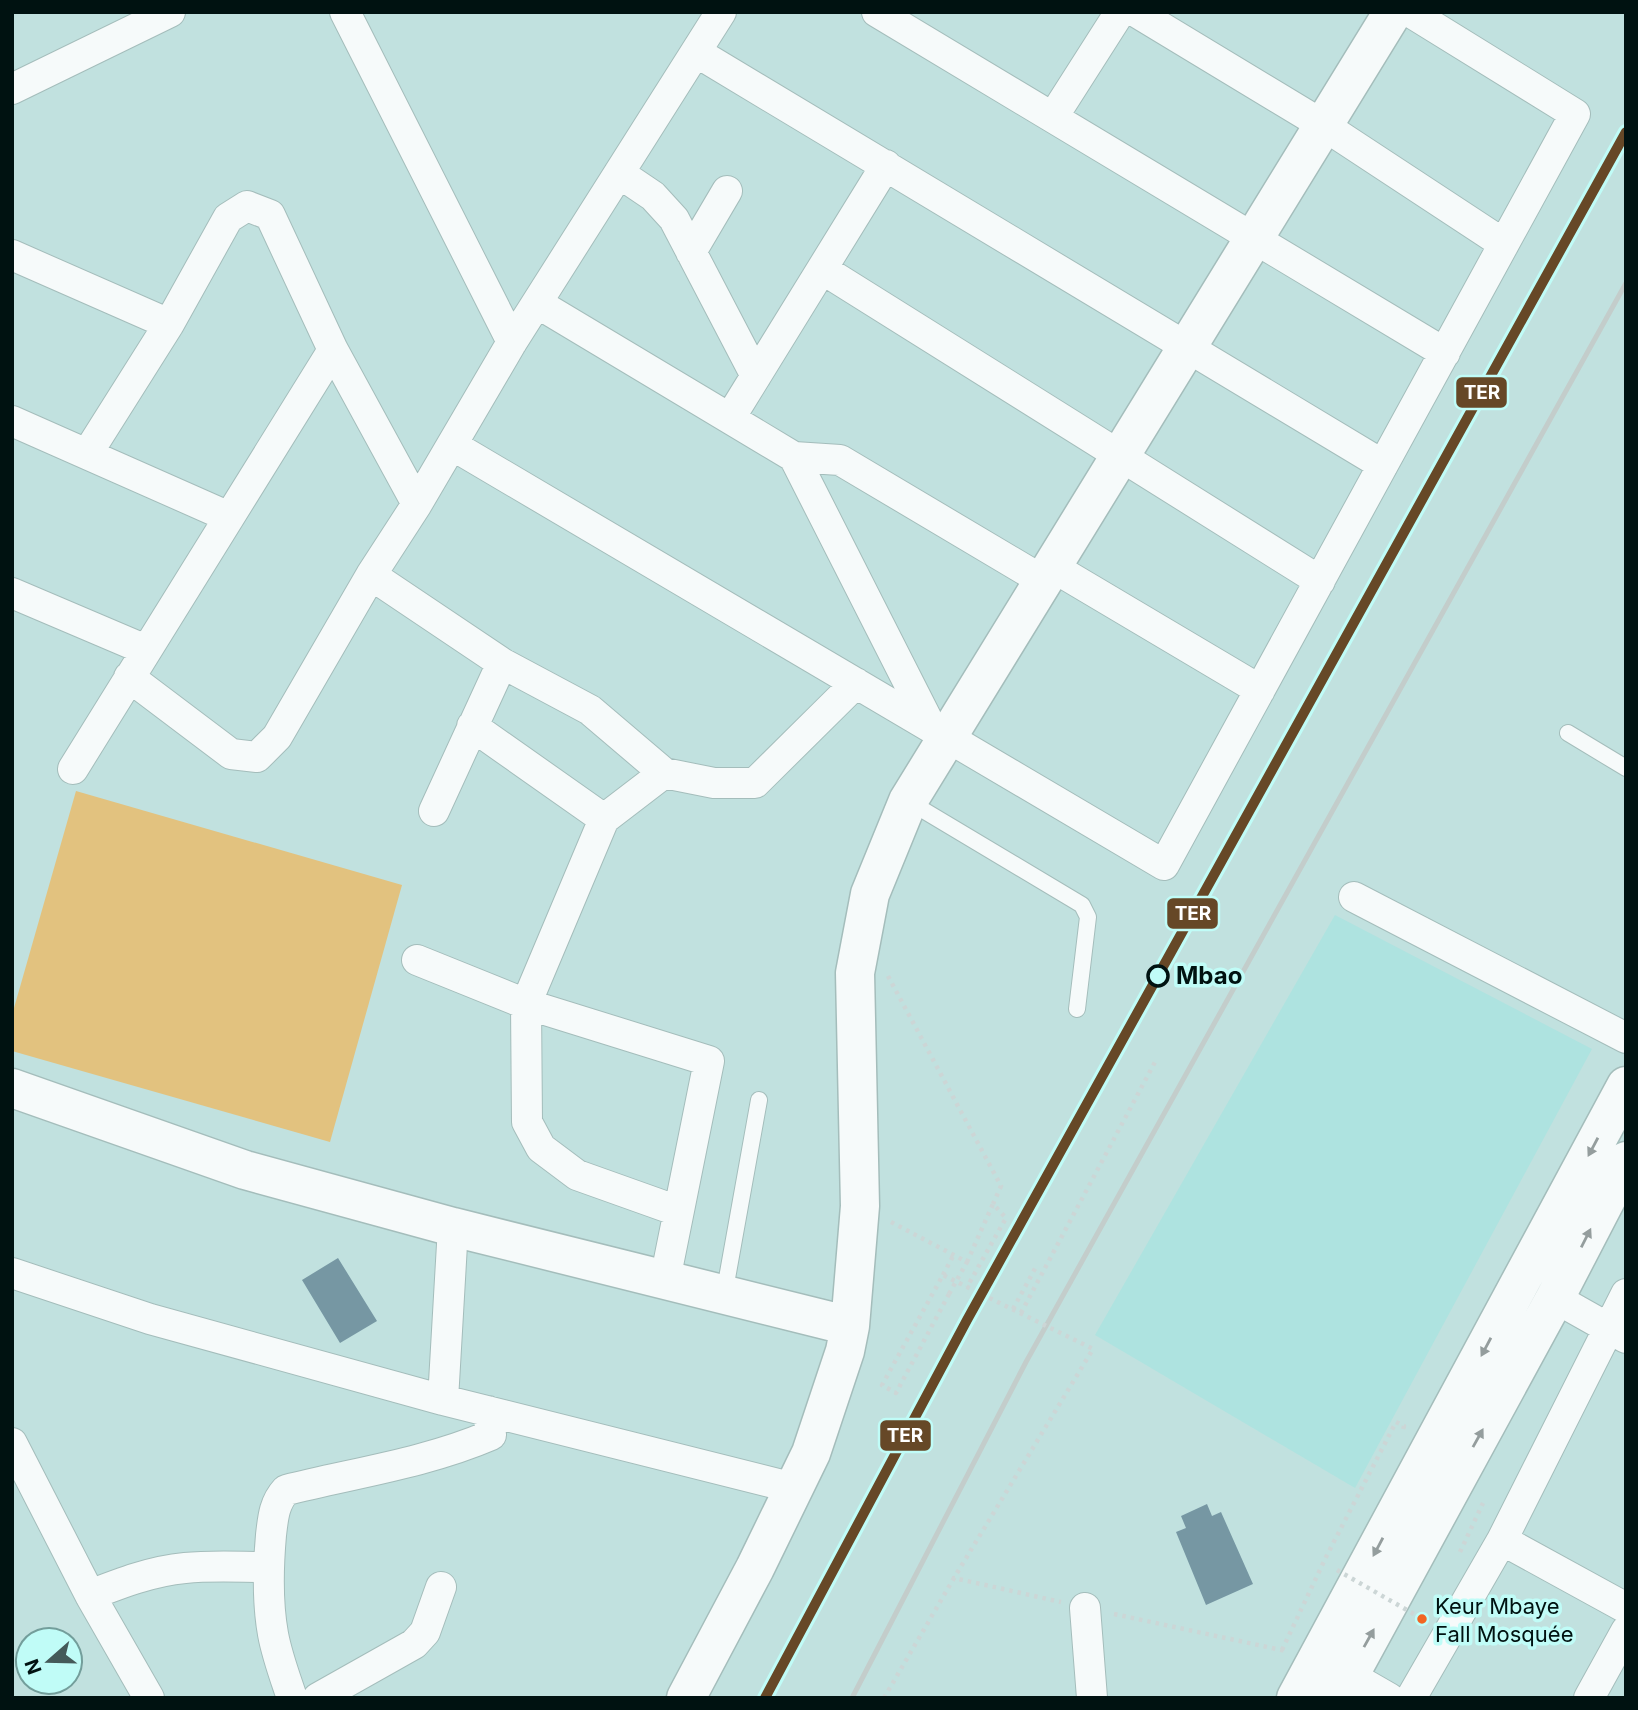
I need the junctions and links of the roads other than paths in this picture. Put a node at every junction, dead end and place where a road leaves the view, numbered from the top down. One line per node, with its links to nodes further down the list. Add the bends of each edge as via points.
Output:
1 (345, 12): 23 (street)
2 (721, 12): 9 (street)
3 (877, 12): 11 (street)
4 (1120, 12): 11 (street)
5 (1136, 12): 12 (street)
6 (1393, 12): 12 (main road)
7 (1410, 12): 17 (street, via 1575,114)
8 (169, 13): 10 (street)
9 (696, 52): 13 (street); 14 (street)
10 (12, 89)
11 (1054, 117): 16 (street)
12 (1323, 125): 16 (main road); 17 (street)
13 (886, 165): 20 (street); 24 (street)
14 (619, 173): 18 (street, via 653,196 674,219); 21 (street)
15 (727, 191): 18 (street)
16 (1254, 237): 24 (main road); 26 (street)
17 (1504, 244): 26 (street)
18 (691, 252): 27 (street)
19 (12, 255): 22 (street)
20 (821, 269): 27 (street); 32 (street)
21 (537, 303): 23 (street); 28 (street)
22 (169, 324): 25 (street, via 228,218 247,206 270,215); 31 (street)
23 (512, 342): 30 (street)
24 (1187, 345): 32 (main road); 34 (street)
25 (333, 350): 35 (street); 36 (street)
26 (1445, 353): 34 (street)
27 (755, 376): 28 (street)
28 (730, 418): 33 (street)
29 (12, 421): 31 (street)
30 (452, 445): 35 (street); 44 (street)
31 (87, 453): 36 (street)
32 (1119, 455): 37 (main road); 39 (street)
33 (794, 457): 37 (street, via 840,460); 47 (street)
34 (1383, 465): 39 (street)
35 (417, 504): 38 (street)
36 (229, 517): 41 (street)
37 (1047, 573): 45 (street); 47 (main road)
38 (371, 575): 42 (street); 43 (street, via 277,737 257,757 231,754)
39 (1320, 581): 45 (street)
40 (12, 593): 41 (street)
41 (146, 650): 43 (street)
42 (502, 663): 46 (street); 51 (street, via 590,710)
43 (129, 677): 50 (street)
44 (856, 683): 47 (street); 51 (street, via 755,783 714,783)
45 (1260, 690): 47 (street, via 1164,864)
46 (472, 726): 53 (street); 54 (street)
47 (939, 732): 52 (main road)
48 (1567, 733): 49 (lane)
49 (1626, 768)
50 (73, 769)
51 (664, 773): 54 (street)
52 (908, 801): 58 (lane, via 1082,905 1088,917); 71 (main road, via 870,894 855,972 860,1206)
53 (434, 811)
54 (604, 819): 57 (street)
55 (1354, 897): 59 (street)
56 (417, 960): 57 (street)
57 (526, 1004): 64 (street, via 527,1122 541,1148 577,1175); 64 (street, via 709,1061)
58 (1077, 1009)
59 (1626, 1038)
60 (1626, 1086): 84 (main road, one-way to 84)
61 (12, 1088): 65 (main road, via 245,1170)
62 (759, 1100): 68 (lane)
63 (1626, 1161): 70 (main road, one-way to 63)
64 (678, 1211): 67 (street)
65 (453, 1227): 67 (main road); 73 (street)
66 (12, 1273): 73 (street, via 150,1319)
67 (665, 1280): 68 (main road)
68 (724, 1294): 71 (main road)
69 (1626, 1294): 72 (street)
70 (1555, 1298): 72 (street); 84 (main road, one-way to 70)
71 (850, 1326): 76 (main road, via 830,1401)
72 (1617, 1333): 77 (street)
73 (443, 1400): 74 (street)
74 (488, 1411): 76 (street); 78 (street, via 491,1435 469,1445 286,1490 274,1510)
75 (12, 1443): 80 (street)
76 (794, 1488): 88 (main road)
77 (1502, 1539): 82 (street); 92 (street)
78 (268, 1567): 80 (street, via 169,1570); 86 (street, via 273,1635)
79 (441, 1587): 87 (street, via 425,1632 414,1644)
80 (90, 1595): 85 (street)
81 (1085, 1608): 89 (street)
82 (1626, 1608)
83 (1626, 1631): 93 (street)
84 (1321, 1670): 90 (main road); 91 (street)
85 (149, 1698)
86 (292, 1698)
87 (318, 1698)
88 (686, 1698)
89 (1092, 1698)
90 (1296, 1698)
91 (1389, 1698)
92 (1411, 1698)
93 (1589, 1698)

